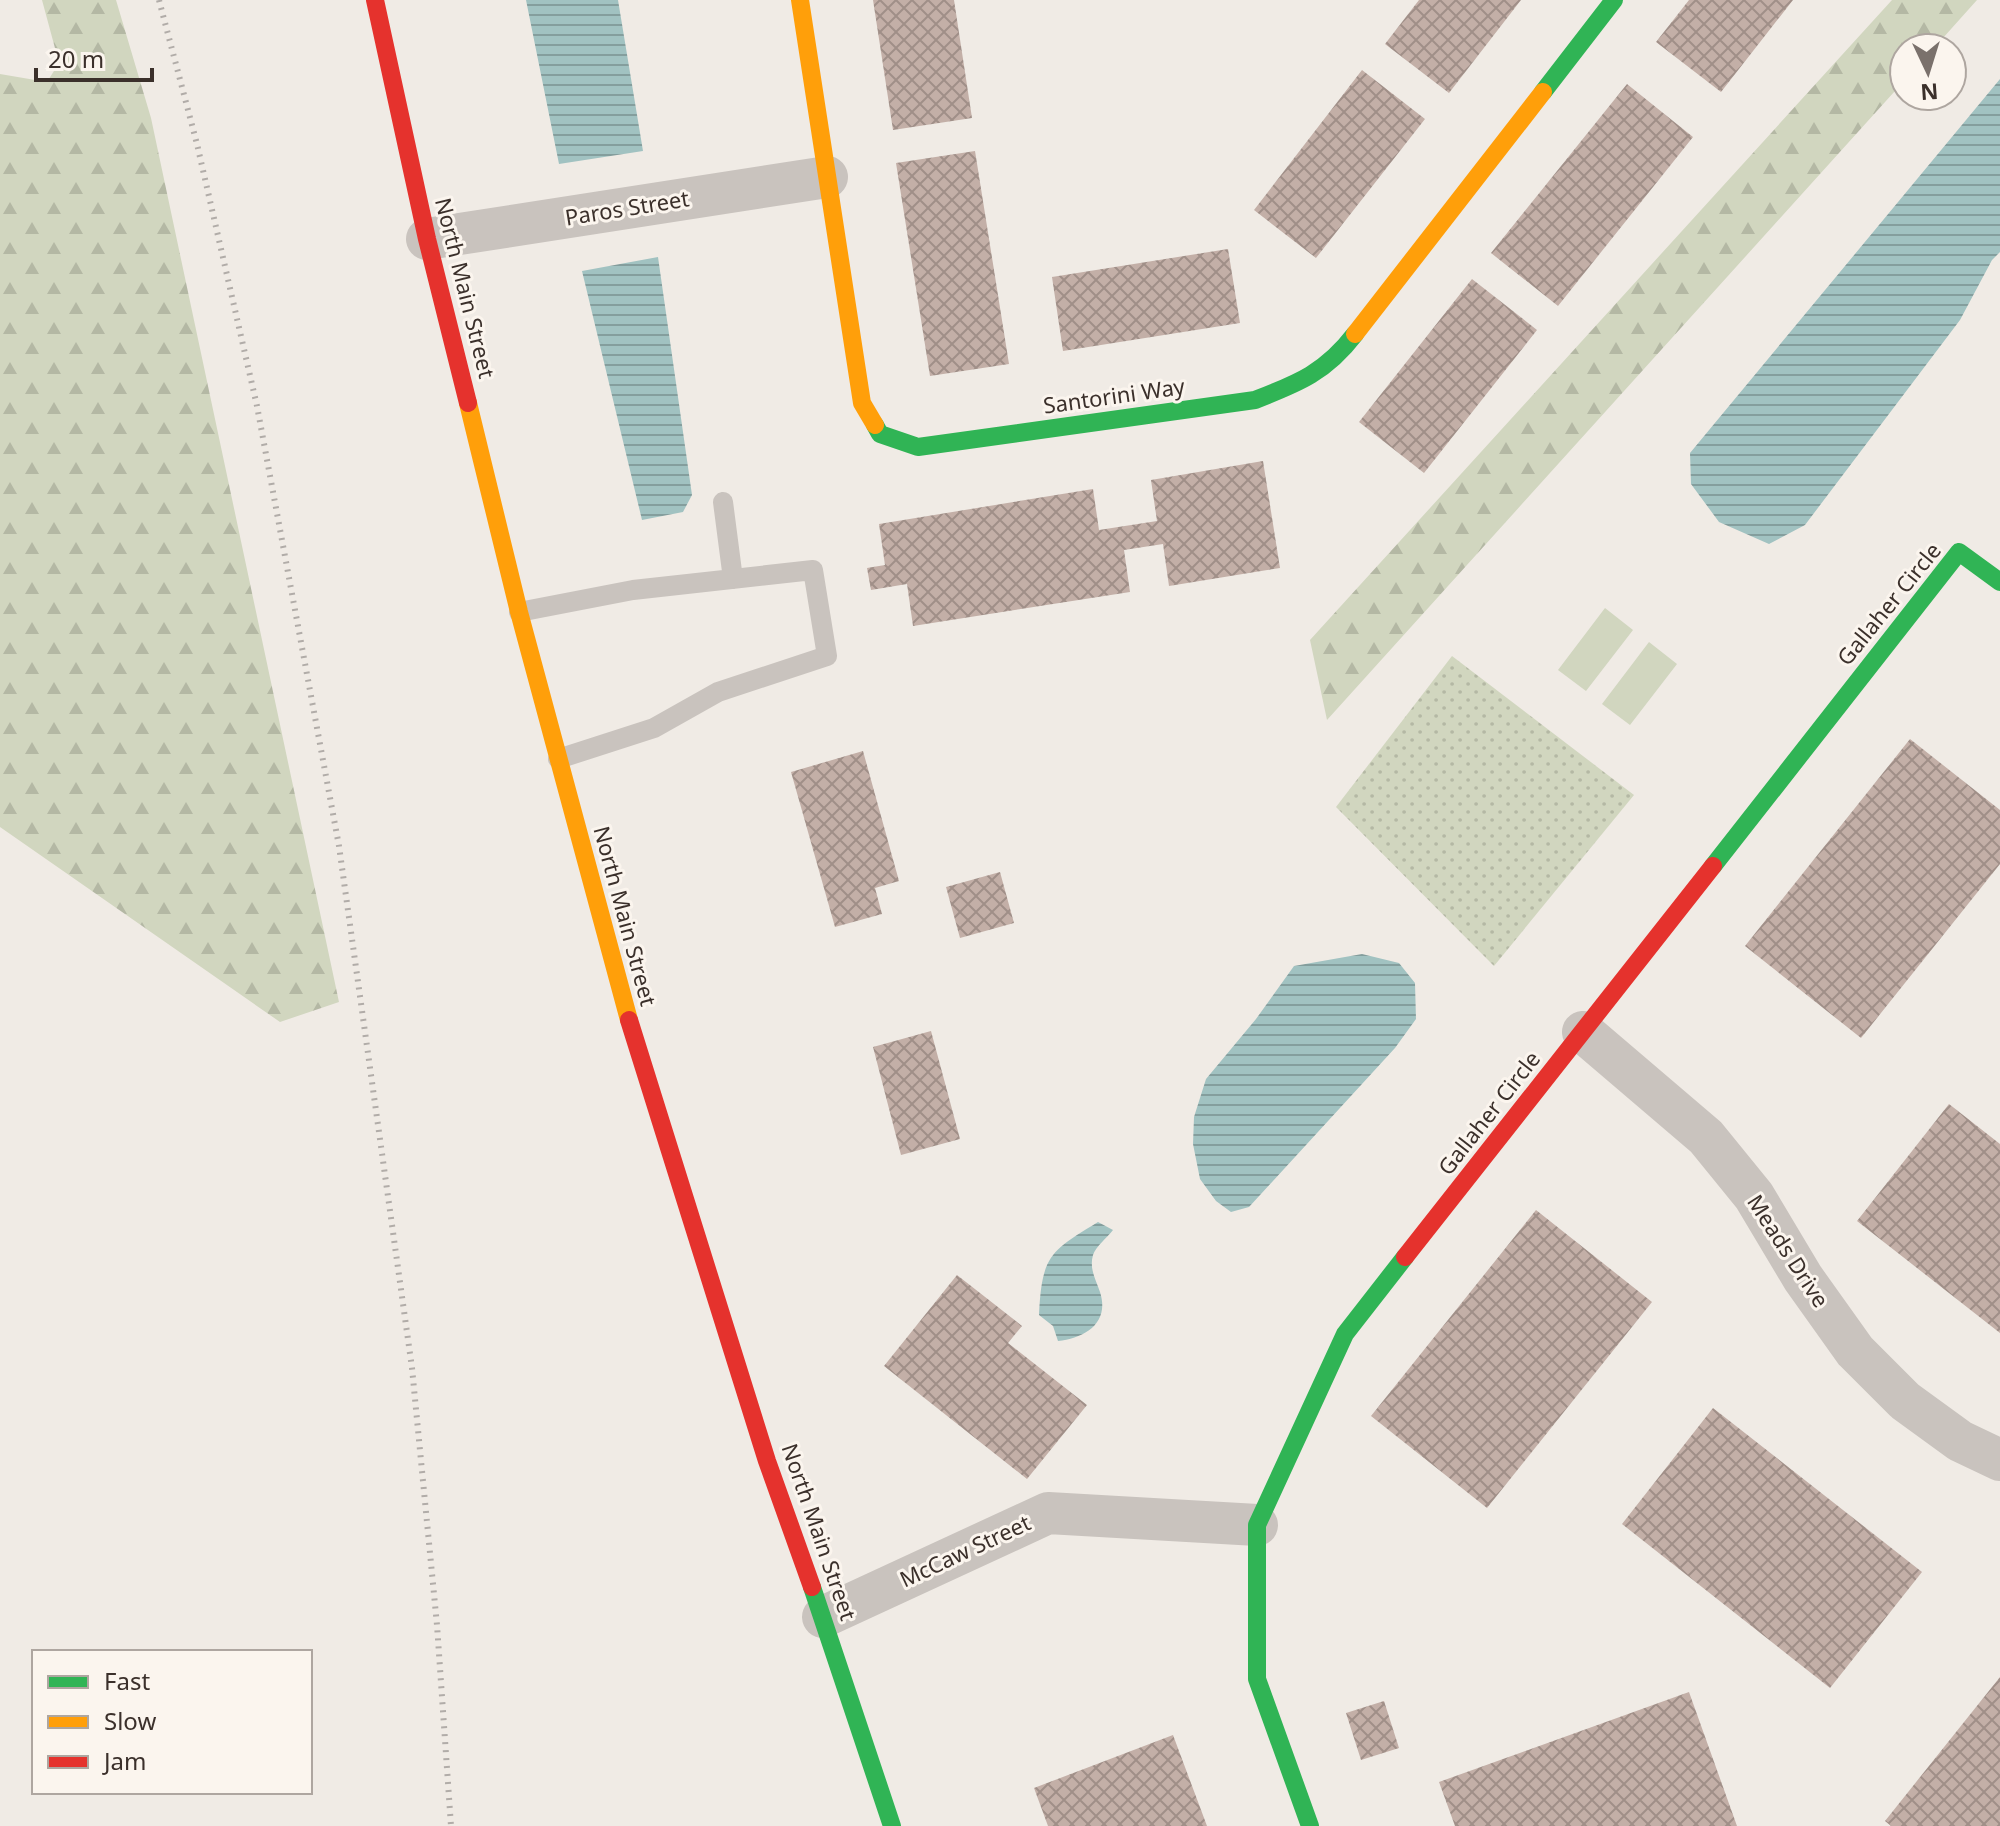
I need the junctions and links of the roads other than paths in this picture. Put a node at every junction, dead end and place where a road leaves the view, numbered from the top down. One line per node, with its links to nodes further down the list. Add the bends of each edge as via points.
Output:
1 (375, 0): 5 (street, North Main Street)
2 (800, 0): 4 (street, Santorini Way)
3 (1614, 0): 4 (street, Santorini Way, via 1339,355 1303,381 1255,400 918,447 880,434 862,403)
4 (827, 177): 5 (street, Paros Street)
5 (427, 239): 9 (street, North Main Street)
6 (723, 502): 7 (lane)
7 (733, 579): 9 (lane, via 633,590); 10 (lane, via 813,570 827,656 718,692 654,728)
8 (2000, 582): 11 (street, Gallaher Circle, via 1959,552)
9 (519, 612): 10 (street, North Main Street)
10 (558, 759): 14 (street, North Main Street, via 625,1009 767,1461)
11 (1583, 1032): 12 (street, Meads Drive, via 1706,1137 1754,1196 1855,1351 1905,1401 1960,1441); 13 (street, Gallaher Circle, via 1345,1334)
12 (2000, 1460)
13 (1257, 1525): 14 (street, McCaw Street, via 1048,1513); 16 (street, Gallaher Circle, via 1257,1679)
14 (823, 1617): 15 (street, North Main Street)
15 (892, 1826)
16 (1310, 1826)

